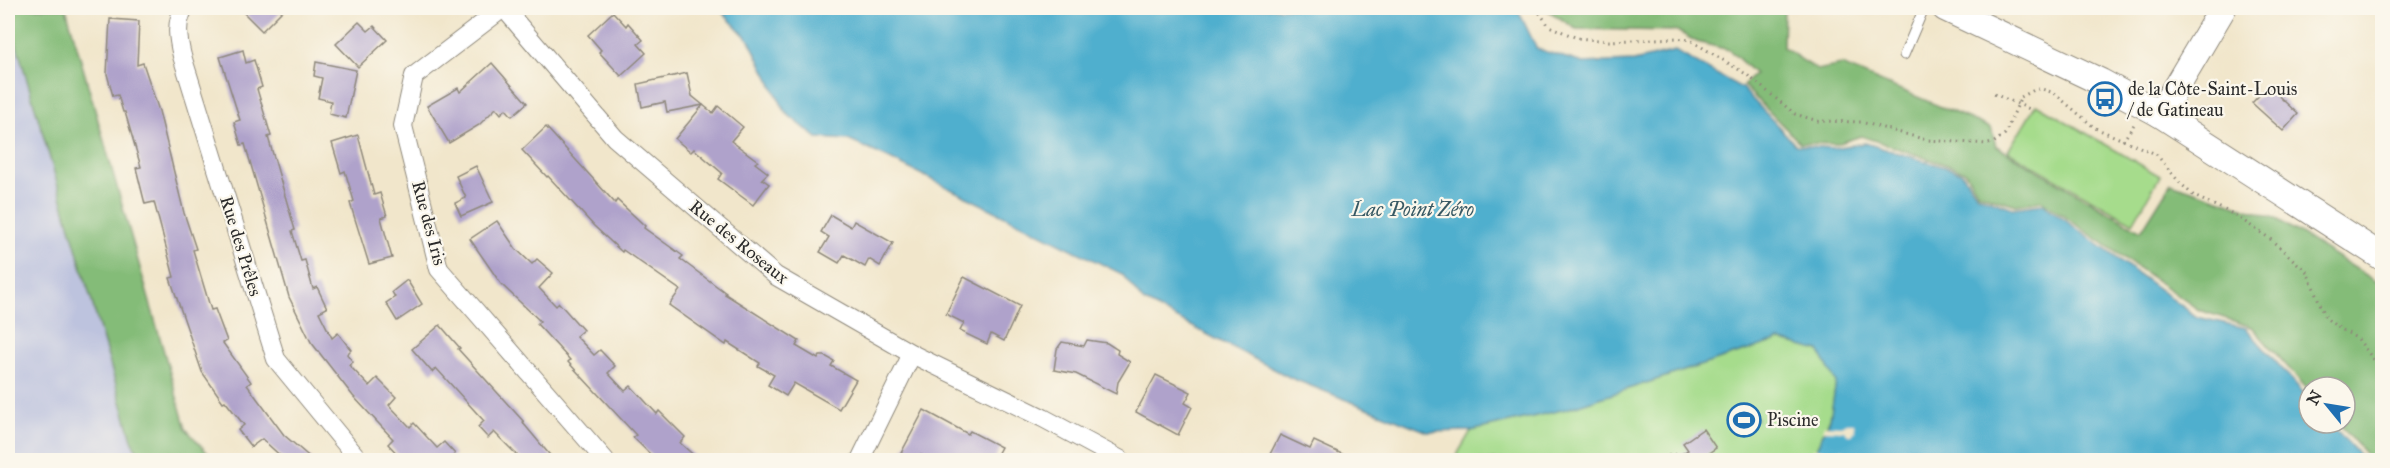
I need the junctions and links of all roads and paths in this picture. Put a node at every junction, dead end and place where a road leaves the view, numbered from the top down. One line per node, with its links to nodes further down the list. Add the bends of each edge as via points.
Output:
1 (184, 8): 17 (street, Rue des Prêles, via 177,33 182,56 276,359)
2 (504, 8): 14 (street, Rue des Roseaux, via 615,138 776,276); 18 (street, Rue des Iris, via 414,76 403,126 439,269)
3 (1536, 8): 9 (path, via 1549,26 1577,38 1690,40 1746,74 1789,110 1809,119 1861,122 1927,140 1988,144 2005,134)
4 (1924, 8): 7 (lane)
5 (1945, 8): 11 (street, via 2102,82)
6 (2223, 8): 11 (street)
7 (1904, 55)
8 (1994, 94): 9 (path)
9 (2018, 103): 10 (path); 12 (path, via 2031,91 2048,90 2089,124)
10 (2032, 110)
11 (2149, 117): 12 (path); 13 (street, via 2258,175)
12 (2123, 141): 15 (path, via 2156,154 2194,196 2245,221 2291,257 2307,272 2326,318 2358,339)
13 (2382, 257)
14 (912, 354): 16 (street, Rue des Roseaux, via 1043,418); 19 (street)
15 (2382, 371)
16 (1098, 455): 20 (street, Rue des Roseaux)
17 (359, 460)
18 (605, 460)
19 (860, 460)
20 (1121, 460)
21 (1664, 460): 22 (path, via 1672,454)
22 (1685, 460)

